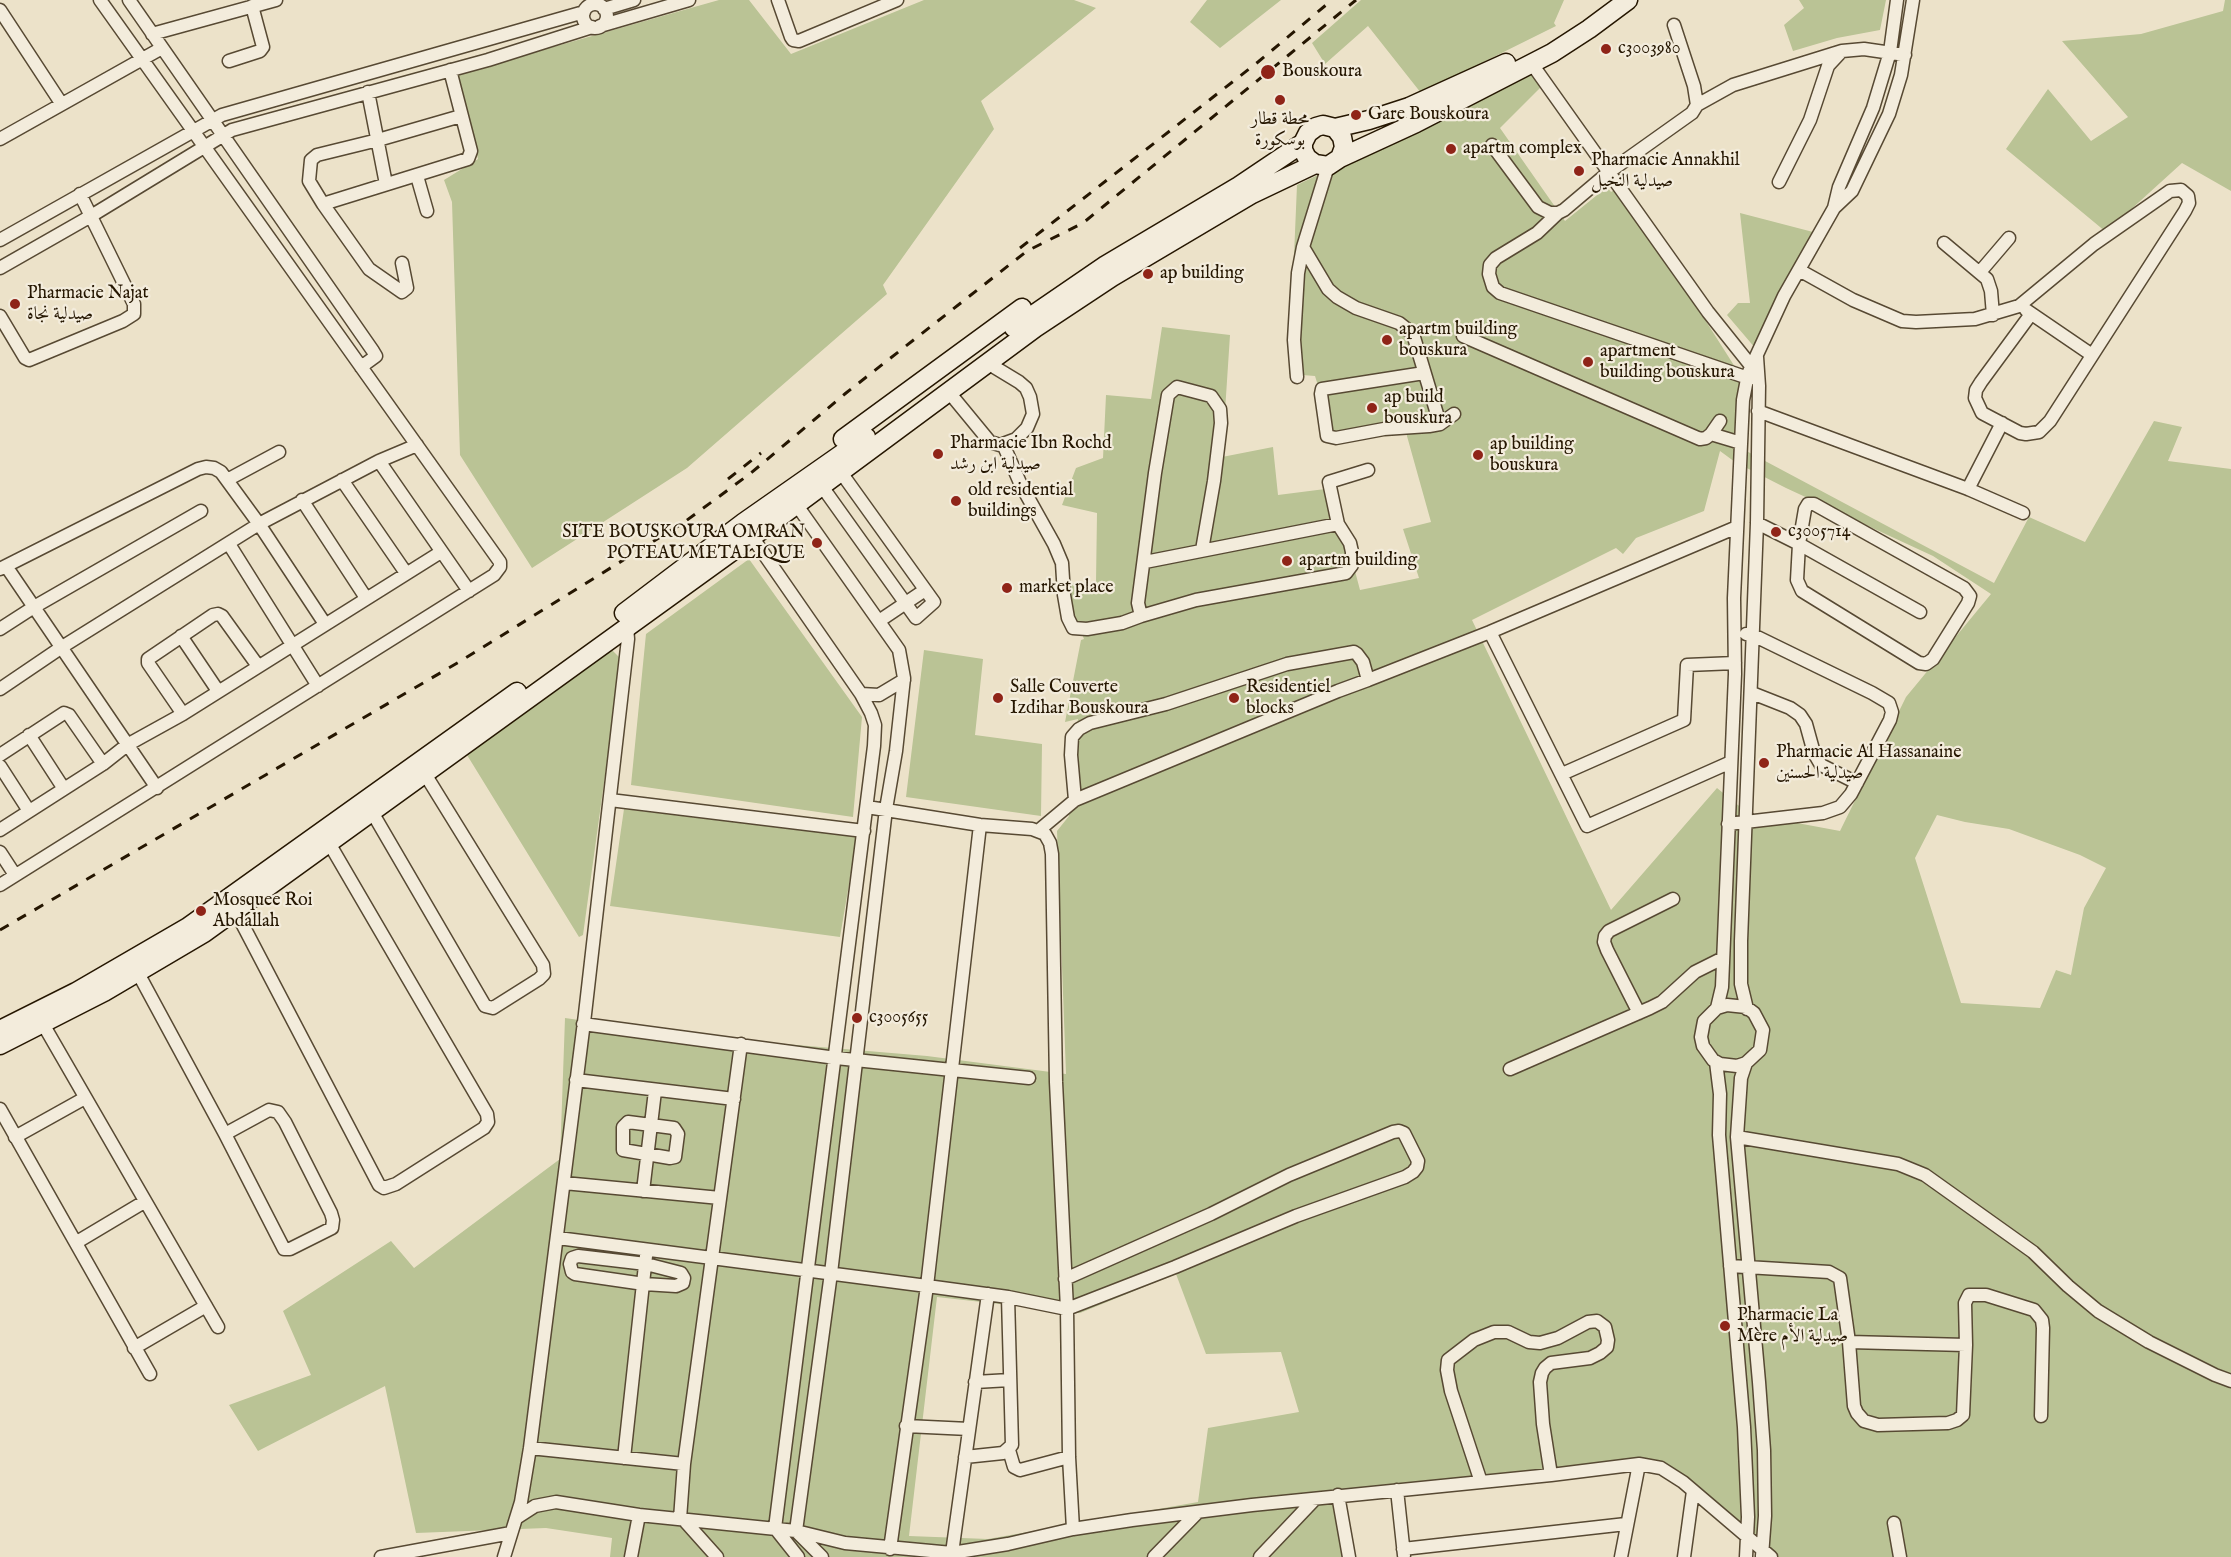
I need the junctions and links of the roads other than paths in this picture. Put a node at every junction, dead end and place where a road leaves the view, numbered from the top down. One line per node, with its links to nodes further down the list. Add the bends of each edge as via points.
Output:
1 (100, 0): 25 (street)
2 (129, 0): 18 (street)
3 (276, 0): 12 (street)
4 (634, 0): 13 (street)
5 (689, 0): 17 (street)
6 (778, 0): 7 (street, via 791,37 800,41)
7 (897, 0)
8 (1613, 0): 35 (street, via 1557,38 1485,73 1398,111)
9 (1628, 0): 27 (street)
10 (1897, 0): 22 (street)
11 (1913, 0): 23 (street)
12 (252, 6): 18 (street); 26 (street, via 263,47)
13 (603, 6): 14 (street); 17 (street, via 606,16)
14 (584, 7): 17 (street, via 586,23); 19 (street)
15 (0, 10): 31 (street)
16 (1674, 25): 32 (street)
17 (596, 27): 24 (street)
18 (152, 34): 20 (street)
19 (482, 41): 24 (street); 29 (street)
20 (162, 48): 25 (street); 34 (street)
21 (1842, 51): 22 (street); 32 (street, via 1733,85); 46 (street, via 1828,66 1810,120)
22 (1890, 52): 23 (street); 50 (street, via 1874,108 1839,187)
23 (1905, 55): 50 (street, via 1882,132 1852,191)
24 (488, 60): 28 (street)
25 (141, 61): 31 (street); 36 (street)
26 (229, 61)
27 (1532, 64): 43 (street); 44 (street)
28 (450, 70): 30 (street); 33 (street)
29 (353, 77): 30 (street); 34 (street)
30 (363, 94): 37 (street); 39 (street)
31 (61, 103): 38 (street)
32 (1697, 105): 44 (street, via 1695,111)
33 (461, 116): 39 (street); 45 (street, via 471,151 468,159)
34 (211, 120): 36 (street); 37 (street)
35 (1335, 128): 40 (street, via 1316,127); 43 (street, via 1344,147)
36 (192, 131): 42 (street); 48 (street)
37 (222, 136): 42 (street); 69 (street, via 376,356)
38 (0, 139)
39 (378, 140): 47 (street); 49 (street, via 317,154 311,160 309,181)
40 (1303, 142): 43 (street, via 1307,158); 87 (street, via 1077,285 1029,303 842,439 827,454)
41 (1492, 145): 52 (street, via 1538,207)
42 (204, 147): 53 (street); 69 (street)
43 (1328, 163): 57 (street); 68 (street, via 1252,194 1132,266)
44 (1609, 172): 52 (street); 70 (street)
45 (417, 176): 47 (street); 51 (street)
46 (1779, 182)
47 (386, 184): 49 (street)
48 (80, 194): 53 (street); 55 (street)
49 (323, 204): 58 (street, via 369,269 402,292 407,288)
50 (1834, 208): 60 (street)
51 (427, 211)
52 (1558, 213): 70 (street, via 1537,233 1496,258 1489,274 1493,287)
53 (91, 216): 59 (street); 65 (street, via 135,304 132,315 32,360 26,358)
54 (2008, 237): 61 (street)
55 (0, 240)
56 (1944, 243): 61 (street)
57 (1303, 247): 71 (street, via 1337,297 1410,330); 72 (street, via 1294,326)
58 (402, 262)
59 (0, 267)
60 (1799, 270): 64 (street, via 1902,321); 70 (street, via 1784,296)
61 (1980, 272): 64 (street, via 1990,285)
62 (2019, 306): 63 (street); 64 (street); 67 (street, via 2149,204 2174,190 2185,193 2187,208)
63 (2031, 314): 67 (street); 77 (street, via 1976,390 1979,410)
64 (1993, 315)
65 (0, 316)
66 (1462, 336): 79 (street, via 1700,439)
67 (2092, 355): 77 (street, via 2045,428 2026,434)
68 (986, 362): 73 (street); 81 (street, via 1026,388 1032,405 1027,428 1016,439)
69 (361, 368): 82 (street)
70 (1755, 370): 74 (street); 80 (street, via 1743,400)
71 (1424, 373): 78 (street); 78 (street, via 1322,389 1327,436)
72 (1297, 377)
73 (948, 391): 81 (street, via 984,437 994,444); 86 (street)
74 (1758, 411): 90 (street); 95 (street)
75 (1454, 414): 78 (street)
76 (1720, 421): 79 (street)
77 (2002, 423): 90 (street)
78 (1440, 424)
79 (1711, 434): 80 (street)
80 (1741, 443): 98 (street)
81 (1003, 444): 113 (street, via 1062,563 1064,595 1073,628 1105,626)
82 (417, 445): 84 (street); 108 (street, via 500,562 498,572)
83 (279, 452): 88 (street)
84 (380, 461): 89 (street); 103 (street)
85 (1368, 470): 97 (street, via 1329,482)
86 (840, 471): 87 (street); 107 (street)
87 (818, 479): 92 (street); 99 (street); 110 (street)
88 (227, 480): 96 (street); 105 (street, via 214,468 198,469)
89 (342, 480): 91 (street); 106 (street)
90 (1968, 489): 94 (street)
91 (302, 500): 96 (street); 109 (street)
92 (796, 504): 99 (street); 114 (street)
93 (201, 511): 111 (street)
94 (2023, 513)
95 (1757, 523): 101 (street); 120 (street)
96 (259, 524): 100 (street); 115 (street)
97 (1338, 524): 102 (street); 113 (street, via 1352,552 1352,566 1347,573 1196,600)
98 (1737, 527): 118 (street); 119 (street)
99 (748, 530): 116 (street); 132 (street); 170 (street, via 672,578 218,906 140,956)
100 (228, 544): 122 (street); 123 (street)
101 (1799, 544): 101 (street, via 1797,580 1802,591 1919,663 1933,659 1970,599 1964,588 1814,504 1805,509); 112 (street)
102 (1202, 550): 104 (street); 104 (street, via 1218,457 1220,410 1210,396 1177,387 1168,395)
103 (441, 552): 106 (street); 108 (street)
104 (1145, 561): 113 (street, via 1138,603)
105 (3, 567): 111 (street)
106 (406, 573): 109 (street)
107 (925, 590): 110 (street); 110 (street, via 934,602 916,618)
108 (469, 591): 128 (street)
109 (366, 598): 115 (street)
110 (904, 602): 114 (street)
111 (34, 607): 117 (street); 123 (street)
112 (1920, 612)
113 (1141, 616)
114 (879, 621): 126 (street, via 899,650)
115 (325, 624): 122 (street)
116 (627, 626): 140 (street); 145 (street)
117 (0, 629)
118 (1490, 632): 127 (street); 141 (street)
119 (1734, 633): 120 (street); 124 (street)
120 (1753, 635): 131 (street); 142 (street, via 1872,693 1892,707 1890,720)
121 (181, 636): 125 (street, via 220,614); 130 (street); 133 (street, via 147,659)
122 (292, 645): 125 (street); 128 (street)
123 (62, 647): 129 (street); 135 (street)
124 (1735, 663): 137 (street); 141 (street, via 1687,665 1684,720)
125 (258, 666): 130 (street)
126 (904, 680): 132 (street, via 888,692); 148 (street)
127 (1368, 680): 146 (street); 146 (street, via 1354,652 1287,664 1166,704 1090,723 1072,737)
128 (318, 686): 143 (street)
129 (0, 688)
130 (218, 691): 133 (street)
131 (1752, 693): 142 (street, via 1800,715 1821,765); 151 (street)
132 (861, 694): 147 (street, via 874,725)
133 (183, 714): 135 (street)
134 (29, 735): 136 (street); 138 (street, via 59,714 67,713); 144 (street)
135 (127, 745): 138 (street); 143 (street)
136 (0, 755)
137 (1731, 762): 141 (street, via 1587,826); 152 (street)
138 (103, 764): 144 (street)
139 (0, 766): 149 (street)
140 (425, 774): 150 (street); 150 (street, via 543,965 544,974 539,980 494,1008 485,1006)
141 (1562, 774)
142 (1857, 783): 151 (street, via 1835,810)
143 (157, 788): 159 (street)
144 (64, 789): 149 (street)
145 (610, 800): 155 (street); 169 (street)
146 (1075, 800): 156 (street)
147 (867, 807): 148 (street); 155 (street)
148 (886, 809): 153 (street); 174 (street)
149 (29, 811): 154 (street)
150 (372, 812): 157 (street)
151 (1746, 822): 152 (street); 166 (street, via 1741,984)
152 (1728, 824): 163 (street)
153 (980, 825): 156 (street); 177 (street)
154 (0, 830)
155 (864, 831): 173 (street)
156 (1038, 831): 203 (street, via 1048,838 1052,854)
157 (329, 843): 162 (street); 162 (street, via 486,1114 488,1122 484,1128 390,1187 379,1185)
158 (0, 852): 159 (street)
159 (15, 876): 160 (street)
160 (0, 885)
161 (1673, 899): 167 (street, via 1605,936 1607,950)
162 (235, 910): 164 (street)
163 (1724, 958): 165 (street); 167 (street, via 1695,972 1662,1002)
164 (138, 973): 168 (street); 186 (street)
165 (1717, 1008): 166 (street, via 1736,1004); 175 (street, via 1704,1021 1701,1037 1707,1054)
166 (1747, 1009): 176 (street, via 1760,1021 1762,1040 1760,1050)
167 (1639, 1013): 178 (street)
168 (43, 1024): 172 (street); 182 (street)
169 (584, 1024): 171 (street); 180 (street)
170 (0, 1030)
171 (741, 1044): 173 (street); 183 (street)
172 (0, 1045)
173 (836, 1058): 174 (street); 201 (street)
174 (858, 1059): 177 (street); 202 (street)
175 (1716, 1062): 176 (street, via 1729,1066); 199 (street)
176 (1746, 1063): 188 (street, via 1738,1093)
177 (951, 1070): 179 (street); 205 (street)
178 (1510, 1070)
179 (1029, 1078)
180 (576, 1080): 181 (street); 190 (street)
181 (655, 1091): 183 (street); 185 (street)
182 (85, 1098): 187 (street); 193 (street)
183 (734, 1099): 192 (street)
184 (0, 1109): 187 (street)
185 (651, 1124): 189 (street); 189 (street, via 628,1122 623,1127 623,1150); 189 (street, via 677,1130 676,1153 672,1158)
186 (225, 1134): 186 (street, via 269,1110 280,1114 331,1213 332,1228 284,1249)
187 (15, 1137): 195 (street)
188 (1737, 1137): 200 (street); 216 (street, via 1898,1164 1925,1175 2025,1246 2107,1317)
189 (648, 1154): 191 (street)
190 (564, 1183): 191 (street); 194 (street)
191 (643, 1191): 192 (street)
192 (720, 1198): 197 (street)
193 (144, 1202): 195 (street); 208 (street)
194 (558, 1238): 196 (street); 221 (street)
195 (76, 1242): 213 (street)
196 (647, 1250): 197 (street); 198 (street)
197 (711, 1259): 201 (street); 226 (street)
198 (646, 1264): 204 (street); 204 (street, via 681,1273 684,1278 676,1286); 204 (street, via 578,1256 570,1264 575,1274)
199 (1730, 1266): 200 (street); 244 (street, via 1744,1427)
200 (1748, 1267): 211 (street, via 1838,1275); 248 (street, via 1764,1450)
201 (809, 1271): 202 (street); 240 (street)
202 (831, 1273): 205 (street); 242 (street)
203 (1065, 1279): 209 (street); 209 (street, via 1289,1175 1393,1132 1404,1133 1418,1161 1413,1172 1405,1177 1296,1216)
204 (644, 1284): 225 (street)
205 (927, 1286): 206 (street); 219 (street)
206 (988, 1294): 207 (street); 217 (street)
207 (1008, 1297): 209 (street); 215 (street)
208 (206, 1306): 210 (street); 213 (street)
209 (1067, 1309): 224 (street)
210 (218, 1327)
211 (1849, 1342): 212 (street); 212 (street, via 1856,1411 1864,1421 1878,1425 1948,1423 1960,1418 1964,1407)
212 (1966, 1346): 218 (street, via 1965,1303 1970,1295 1986,1295 2039,1314 2043,1328)
213 (134, 1348): 214 (street)
214 (150, 1374)
215 (1010, 1380): 217 (street); 222 (street, via 1013,1442)
216 (2231, 1381)
217 (975, 1382): 220 (street)
218 (2041, 1416)
219 (906, 1426): 220 (street); 245 (street)
220 (969, 1429): 223 (street)
221 (530, 1448): 225 (street); 236 (street)
222 (1009, 1450): 223 (street); 224 (street, via 1014,1467 1020,1470)
223 (965, 1457): 246 (street)
224 (1069, 1457): 241 (street)
225 (624, 1458): 226 (street)
226 (684, 1464): 237 (street)
227 (1639, 1464): 228 (street); 231 (street, via 1661,1468); 239 (street)
228 (1551, 1476): 229 (street); 229 (street, via 1543,1424 1542,1373 1551,1363 1590,1358 1607,1347 1605,1327 1597,1321 1540,1343 1508,1332 1494,1332 1474,1340 1448,1360 1451,1391)
229 (1481, 1482): 230 (street)
230 (1397, 1490): 232 (street); 247 (street)
231 (1693, 1491): 244 (street); 259 (street)
232 (1338, 1496): 233 (street); 257 (street)
233 (1315, 1499): 234 (street); 256 (street)
234 (1198, 1512): 241 (street); 255 (street)
235 (639, 1515): 236 (street, via 556,1502 535,1506); 237 (street); 249 (street)
236 (518, 1517): 243 (street)
237 (682, 1519): 240 (street); 252 (street)
238 (1894, 1523): 261 (street)
239 (1626, 1524): 247 (street); 258 (street)
240 (775, 1528): 242 (street); 253 (street)
241 (1073, 1529): 246 (street)
242 (796, 1531): 245 (street); 254 (street)
243 (511, 1533): 250 (street); 251 (street)
244 (1748, 1537): 248 (street); 260 (street)
245 (890, 1549): 246 (street)
246 (952, 1553)
247 (1404, 1553)
248 (1765, 1555)
249 (632, 1556)
250 (381, 1557)
251 (504, 1557)
252 (717, 1557)
253 (798, 1557)
254 (822, 1557)
255 (1154, 1557)
256 (1260, 1557)
257 (1349, 1557)
258 (1621, 1557)
259 (1684, 1557)
260 (1746, 1557)
261 (1900, 1557)

